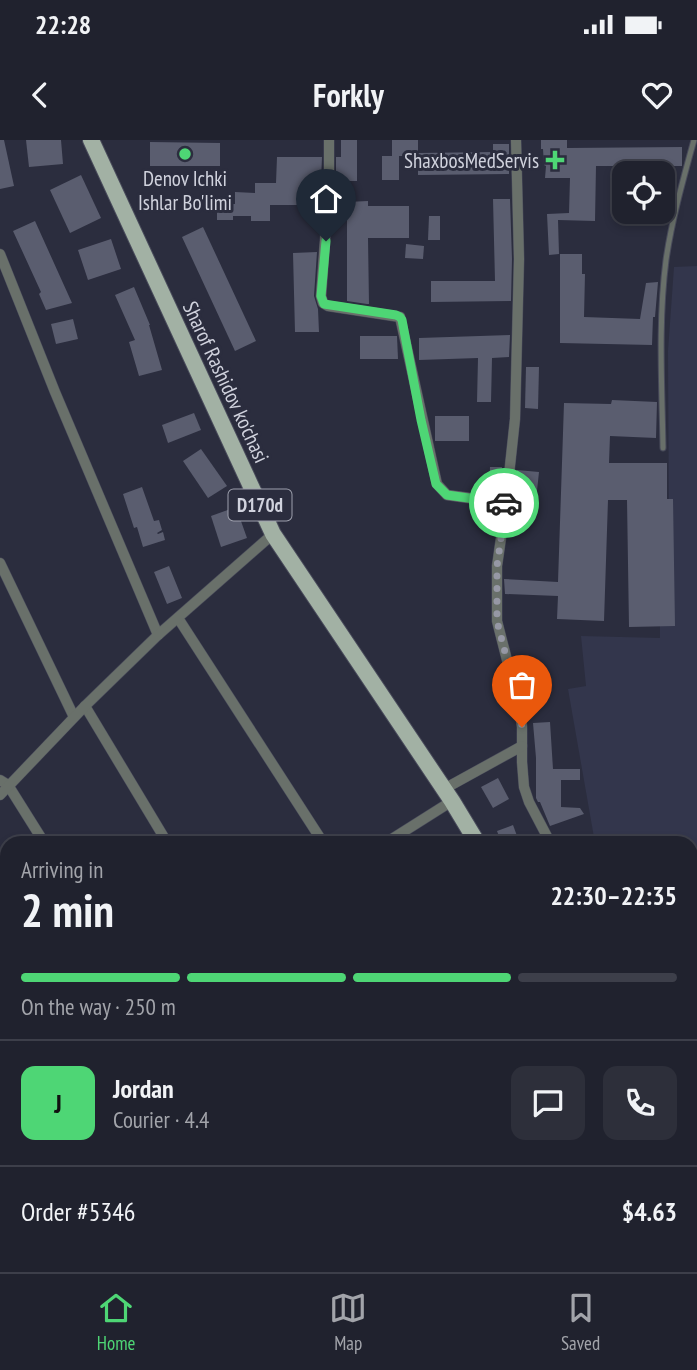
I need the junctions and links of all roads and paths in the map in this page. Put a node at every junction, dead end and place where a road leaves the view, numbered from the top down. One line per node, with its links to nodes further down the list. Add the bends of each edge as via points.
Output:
1 (91, 140): 8 (main road, Sharof Rashidov ko'chasi / D170d)
2 (329, 140): 7 (street, via 323,303 400,317 436,484 447,495)
3 (516, 140): 7 (street, via 518,317 515,419)
4 (694, 140): 6 (lane, via 666,262 661,347)
5 (0, 254): 11 (street)
6 (663, 448)
7 (506, 503): 14 (street, via 497,566 497,621 520,711)
8 (273, 534): 10 (street); 17 (main road, Sharof Rashidov ko'chasi / D170d)
9 (0, 563): 13 (street)
10 (178, 618): 11 (street); 20 (street)
11 (158, 635): 12 (street)
12 (85, 706): 13 (street); 19 (street)
13 (74, 717): 15 (street)
14 (522, 746): 17 (street); 23 (street, via 524,787)
15 (4, 782): 16 (street); 18 (street)
16 (0, 795)
17 (448, 795): 21 (street); 22 (main road, Sharof Rashidov ko'chasi / D170d)
18 (41, 836)
19 (163, 836)
20 (319, 836)
21 (394, 836)
22 (473, 836)
23 (547, 836)

